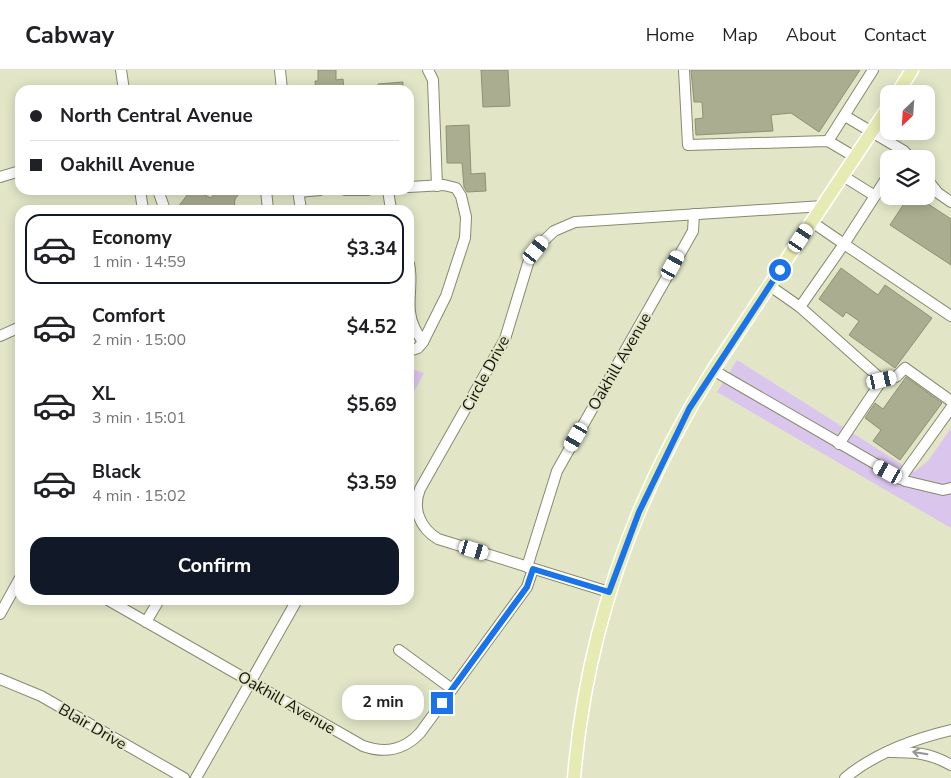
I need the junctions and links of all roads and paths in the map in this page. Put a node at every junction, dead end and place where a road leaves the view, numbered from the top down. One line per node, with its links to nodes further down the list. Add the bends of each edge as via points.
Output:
1 (121, 70): 7 (street)
2 (280, 70): 8 (street)
3 (428, 70): 19 (street, via 433,80)
4 (684, 70): 13 (street, via 688,145)
5 (874, 70): 10 (street)
6 (911, 70): 9 (main road)
7 (123, 85)
8 (282, 85)
9 (902, 85)
10 (845, 116): 12 (street); 13 (street)
11 (880, 119): 12 (main road)
12 (872, 131): 14 (street); 15 (main road)
13 (828, 142): 15 (street)
14 (897, 150)
15 (855, 157): 17 (main road)
16 (15, 172): 18 (street)
17 (843, 176): 23 (street); 25 (main road)
18 (0, 177)
19 (437, 186): 20 (street); 35 (street, via 448,185 459,190 466,217 465,238 446,296)
20 (414, 187)
21 (880, 188): 23 (street)
22 (935, 189): 24 (street)
23 (875, 196): 28 (street)
24 (951, 202)
25 (823, 206): 26 (street, Circle Drive); 27 (main road)
26 (694, 214): 44 (street, Oakhill Avenue, via 692,231 556,471); 44 (street, Circle Drive, via 574,222 543,240 529,260 505,339 420,489 417,510 423,527 430,535)
27 (812, 222): 28 (street); 29 (main road)
28 (844, 244): 30 (street); 31 (street)
29 (770, 286): 30 (street); 37 (main road)
30 (800, 307): 38 (street)
31 (951, 316)
32 (414, 325): 35 (street)
33 (15, 329): 34 (street)
34 (0, 336)
35 (423, 342): 36 (street)
36 (414, 349)
37 (713, 370): 41 (street); 46 (main road, via 657,472)
38 (882, 380): 39 (street, via 896,377 905,368); 41 (street)
39 (951, 401)
40 (951, 408): 42 (street)
41 (839, 444): 42 (street)
42 (900, 479): 43 (street, via 943,490)
43 (951, 488)
44 (530, 568): 46 (street, Circle Drive); 55 (street, Oakhill Avenue, via 527,587)
45 (15, 587): 50 (street)
46 (609, 592): 61 (main road, via 590,665)
47 (117, 605): 51 (street, Oakhill Avenue)
48 (156, 605): 51 (street)
49 (294, 605): 54 (street)
50 (0, 614)
51 (146, 622): 54 (street, Oakhill Avenue)
52 (399, 650): 55 (street)
53 (0, 679): 59 (street, Blair Drive, via 41,696)
54 (251, 682): 55 (street, Oakhill Avenue, via 363,746 382,751 399,748 414,739); 60 (street)
55 (452, 689)
56 (951, 730): 57 (street)
57 (887, 752): 58 (street, one-way to 57, via 931,755); 62 (street)
58 (951, 765)
59 (184, 778)
60 (196, 778)
61 (574, 778)
62 (845, 778)

